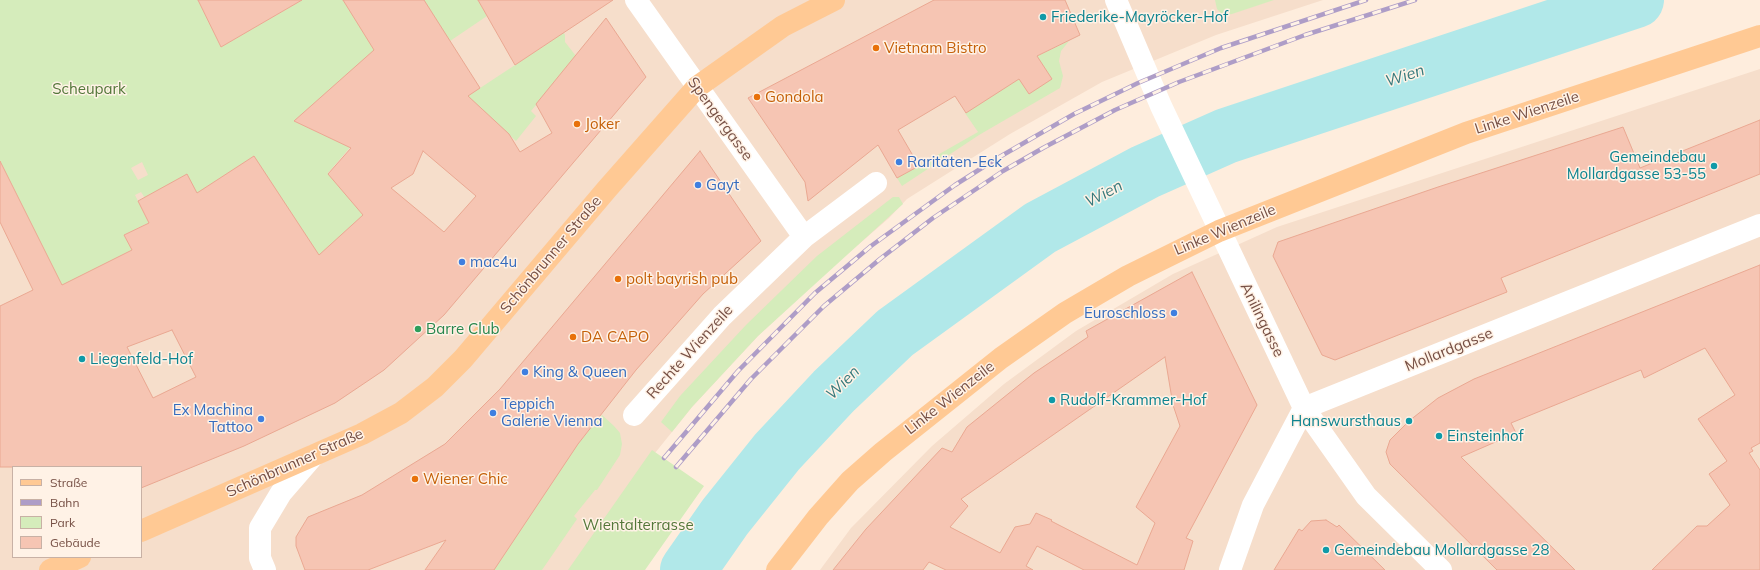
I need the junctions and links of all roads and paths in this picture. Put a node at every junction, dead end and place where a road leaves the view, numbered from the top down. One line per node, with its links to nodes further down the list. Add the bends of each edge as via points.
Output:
1 (636, 0): 5 (street, Spengergasse)
2 (834, 0): 5 (main road, Schönbrunner Straße, via 783,26)
3 (1116, 0): 8 (street, Anilingasse, via 1140,59)
4 (1760, 36): 8 (main road, Linke Wienzeile, via 1466,133)
5 (697, 87): 9 (street, Spengergasse); 12 (main road, Schönbrunner Straße, via 463,359 435,387 401,413)
6 (876, 182): 9 (street, Rechte Wienzeile)
7 (1760, 225): 10 (street, Mollardgasse)
8 (1219, 231): 10 (street, Anilingasse); 17 (main road, Linke Wienzeile, via 1128,276 1065,313 1001,358 850,481)
9 (804, 237): 11 (street, Rechte Wienzeile, via 722,316)
10 (1304, 408): 18 (street, via 1253,505); 19 (street, Anilingasse, via 1366,496)
11 (634, 415)
12 (313, 456): 13 (main road, Schönbrunner Straße); 16 (street, via 281,493 260,528 260,558)
13 (142, 531)
14 (78, 558): 15 (main road)
15 (50, 570)
16 (265, 570)
17 (777, 570)
18 (1230, 570)
19 (1441, 570)

